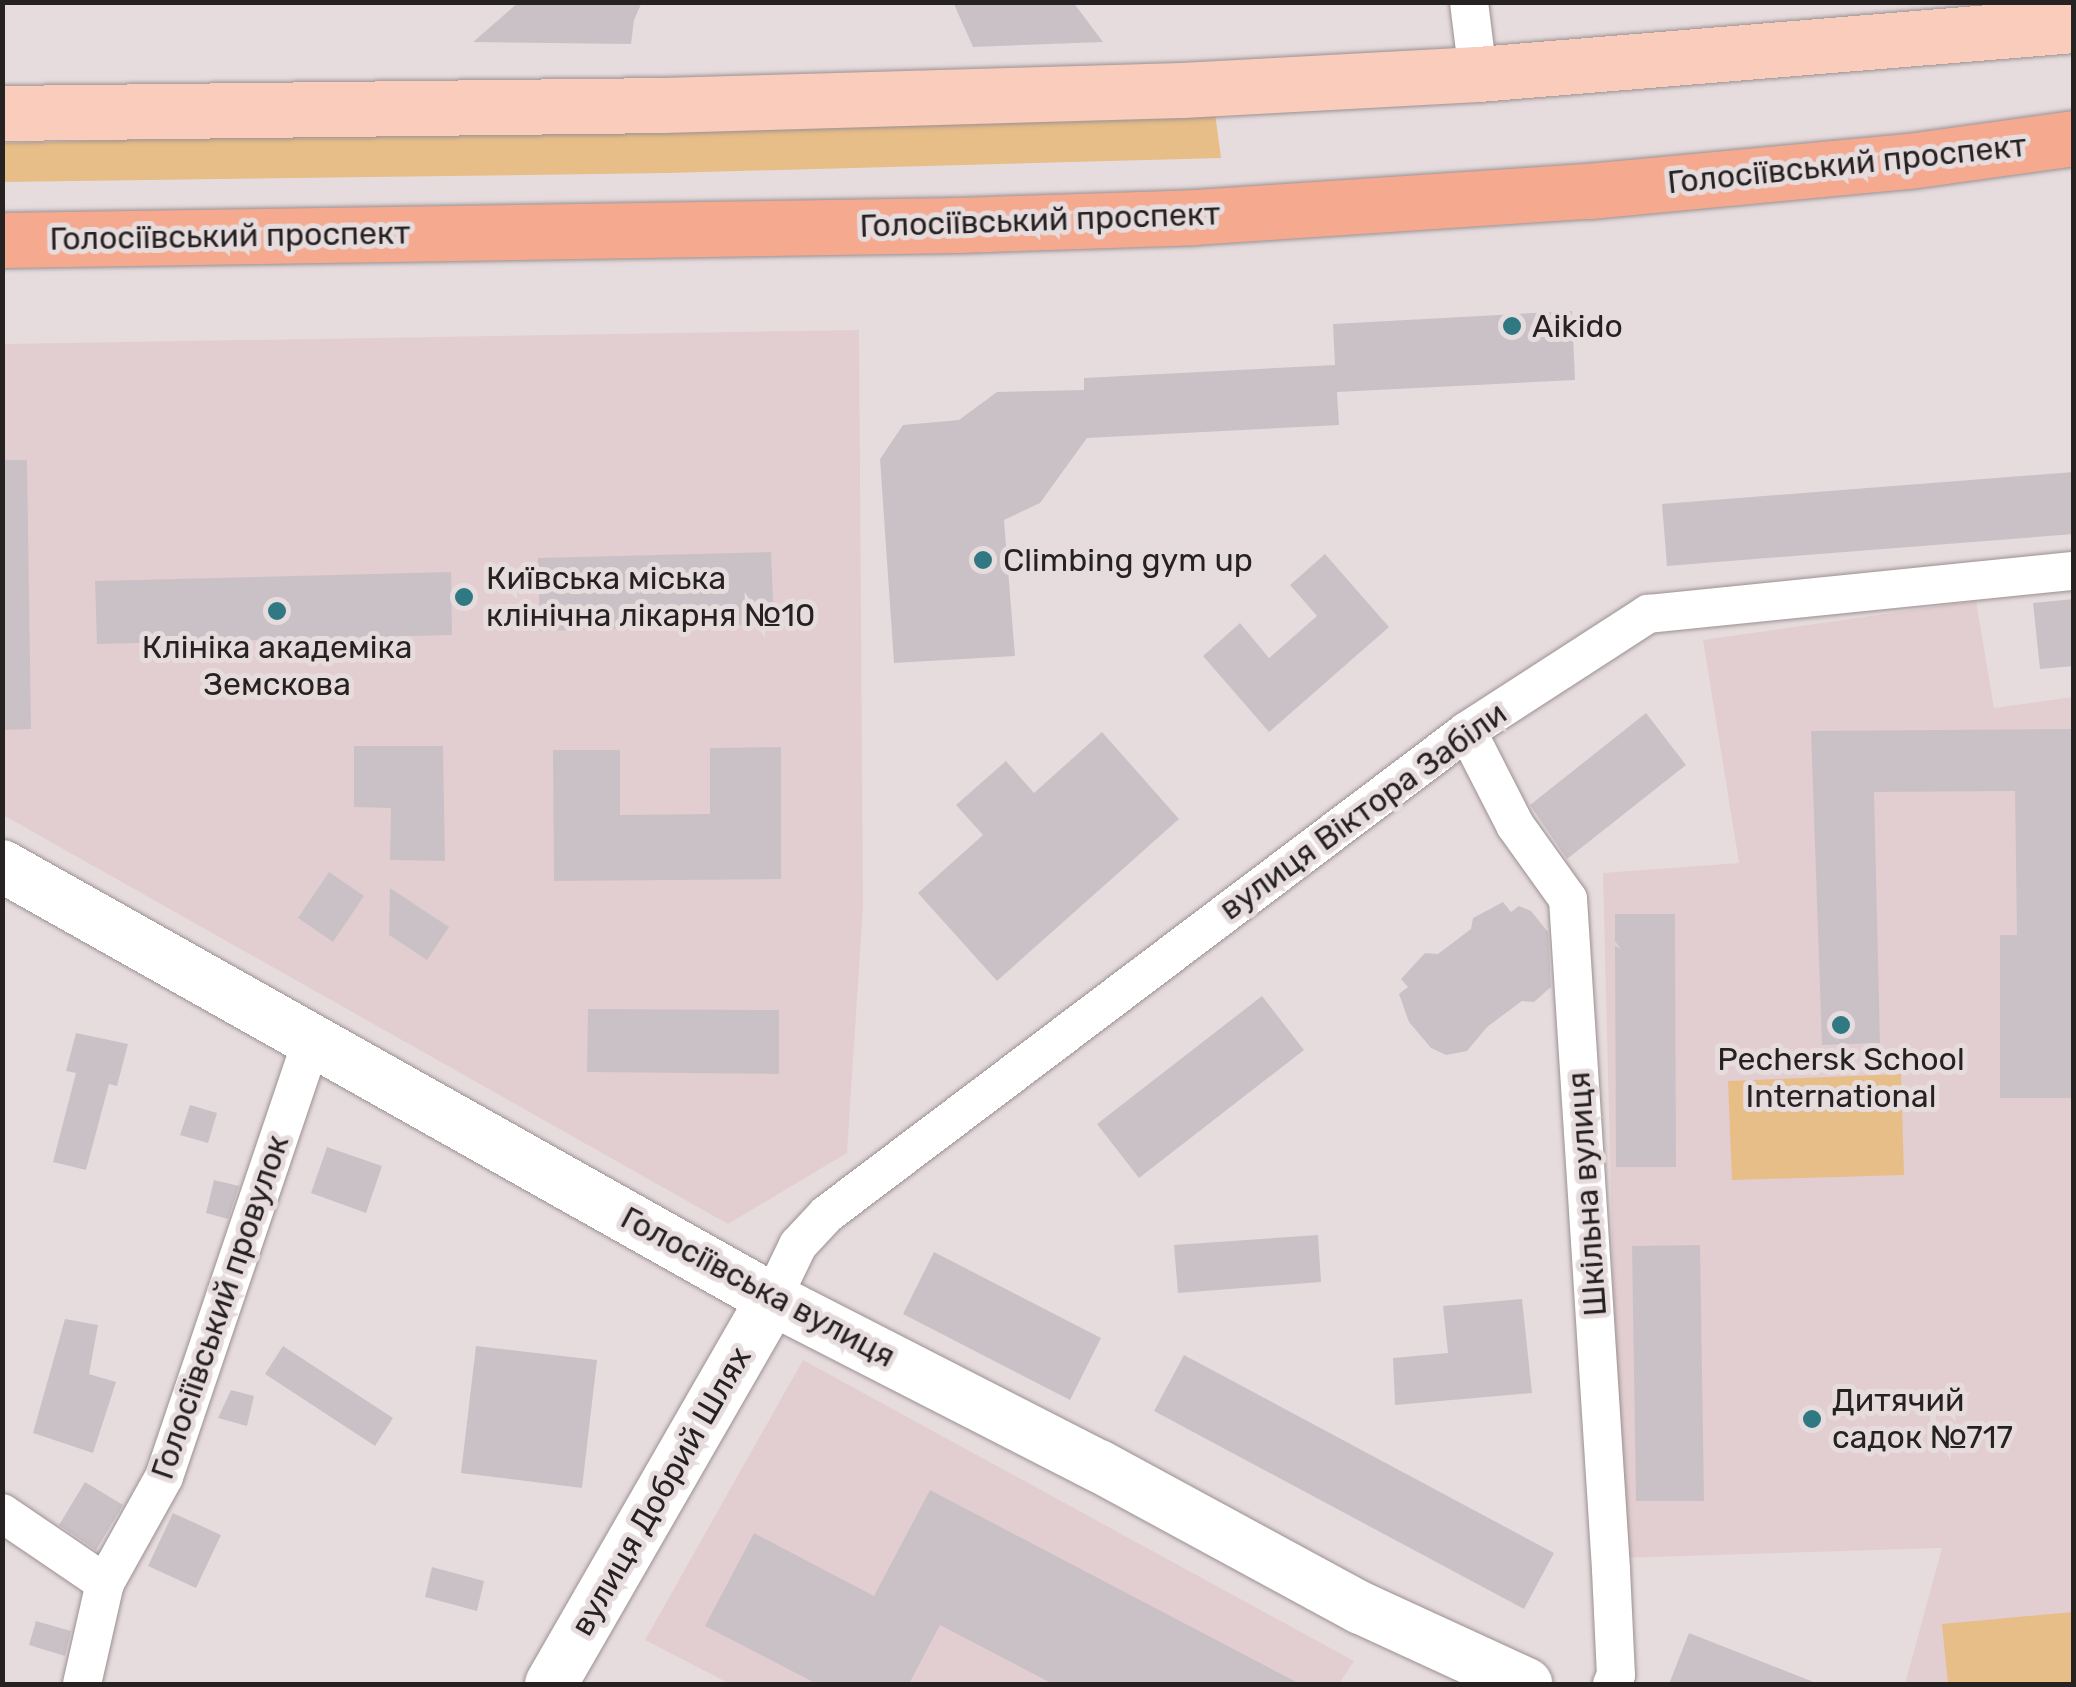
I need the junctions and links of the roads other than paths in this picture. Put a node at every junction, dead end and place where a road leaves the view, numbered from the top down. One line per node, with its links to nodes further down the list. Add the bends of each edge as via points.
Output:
1 (1469, 2): 3 (street)
2 (2074, 25): 3 (main road)
3 (1478, 74): 4 (main road, via 934,98)
4 (2, 113)
5 (2074, 138): 6 (highway, Голосіївський проспект, via 1588,191 1194,217)
6 (2, 240)
7 (2074, 572): 8 (street, вулиця Віктора Забіли, via 1648,614)
8 (1467, 731): 11 (street, вулиця Віктора Забіли, via 827,1214 798,1245); 17 (street, Шкільна вулиця, via 1516,825 1568,899 1611,1570)
9 (2, 866): 10 (main road, Голосіївська вулиця)
10 (312, 1040): 11 (main road, Голосіївська вулиця); 13 (street, Голосіївський провулок, via 164,1477)
11 (772, 1298): 15 (main road, вулиця Добрий Шлях); 16 (main road, Голосіївська вулиця, via 1361,1608)
12 (2, 1514): 13 (street)
13 (105, 1582): 14 (street, Голосіївський провулок)
14 (82, 1684)
15 (550, 1684)
16 (1526, 1684)
17 (1612, 1684)

